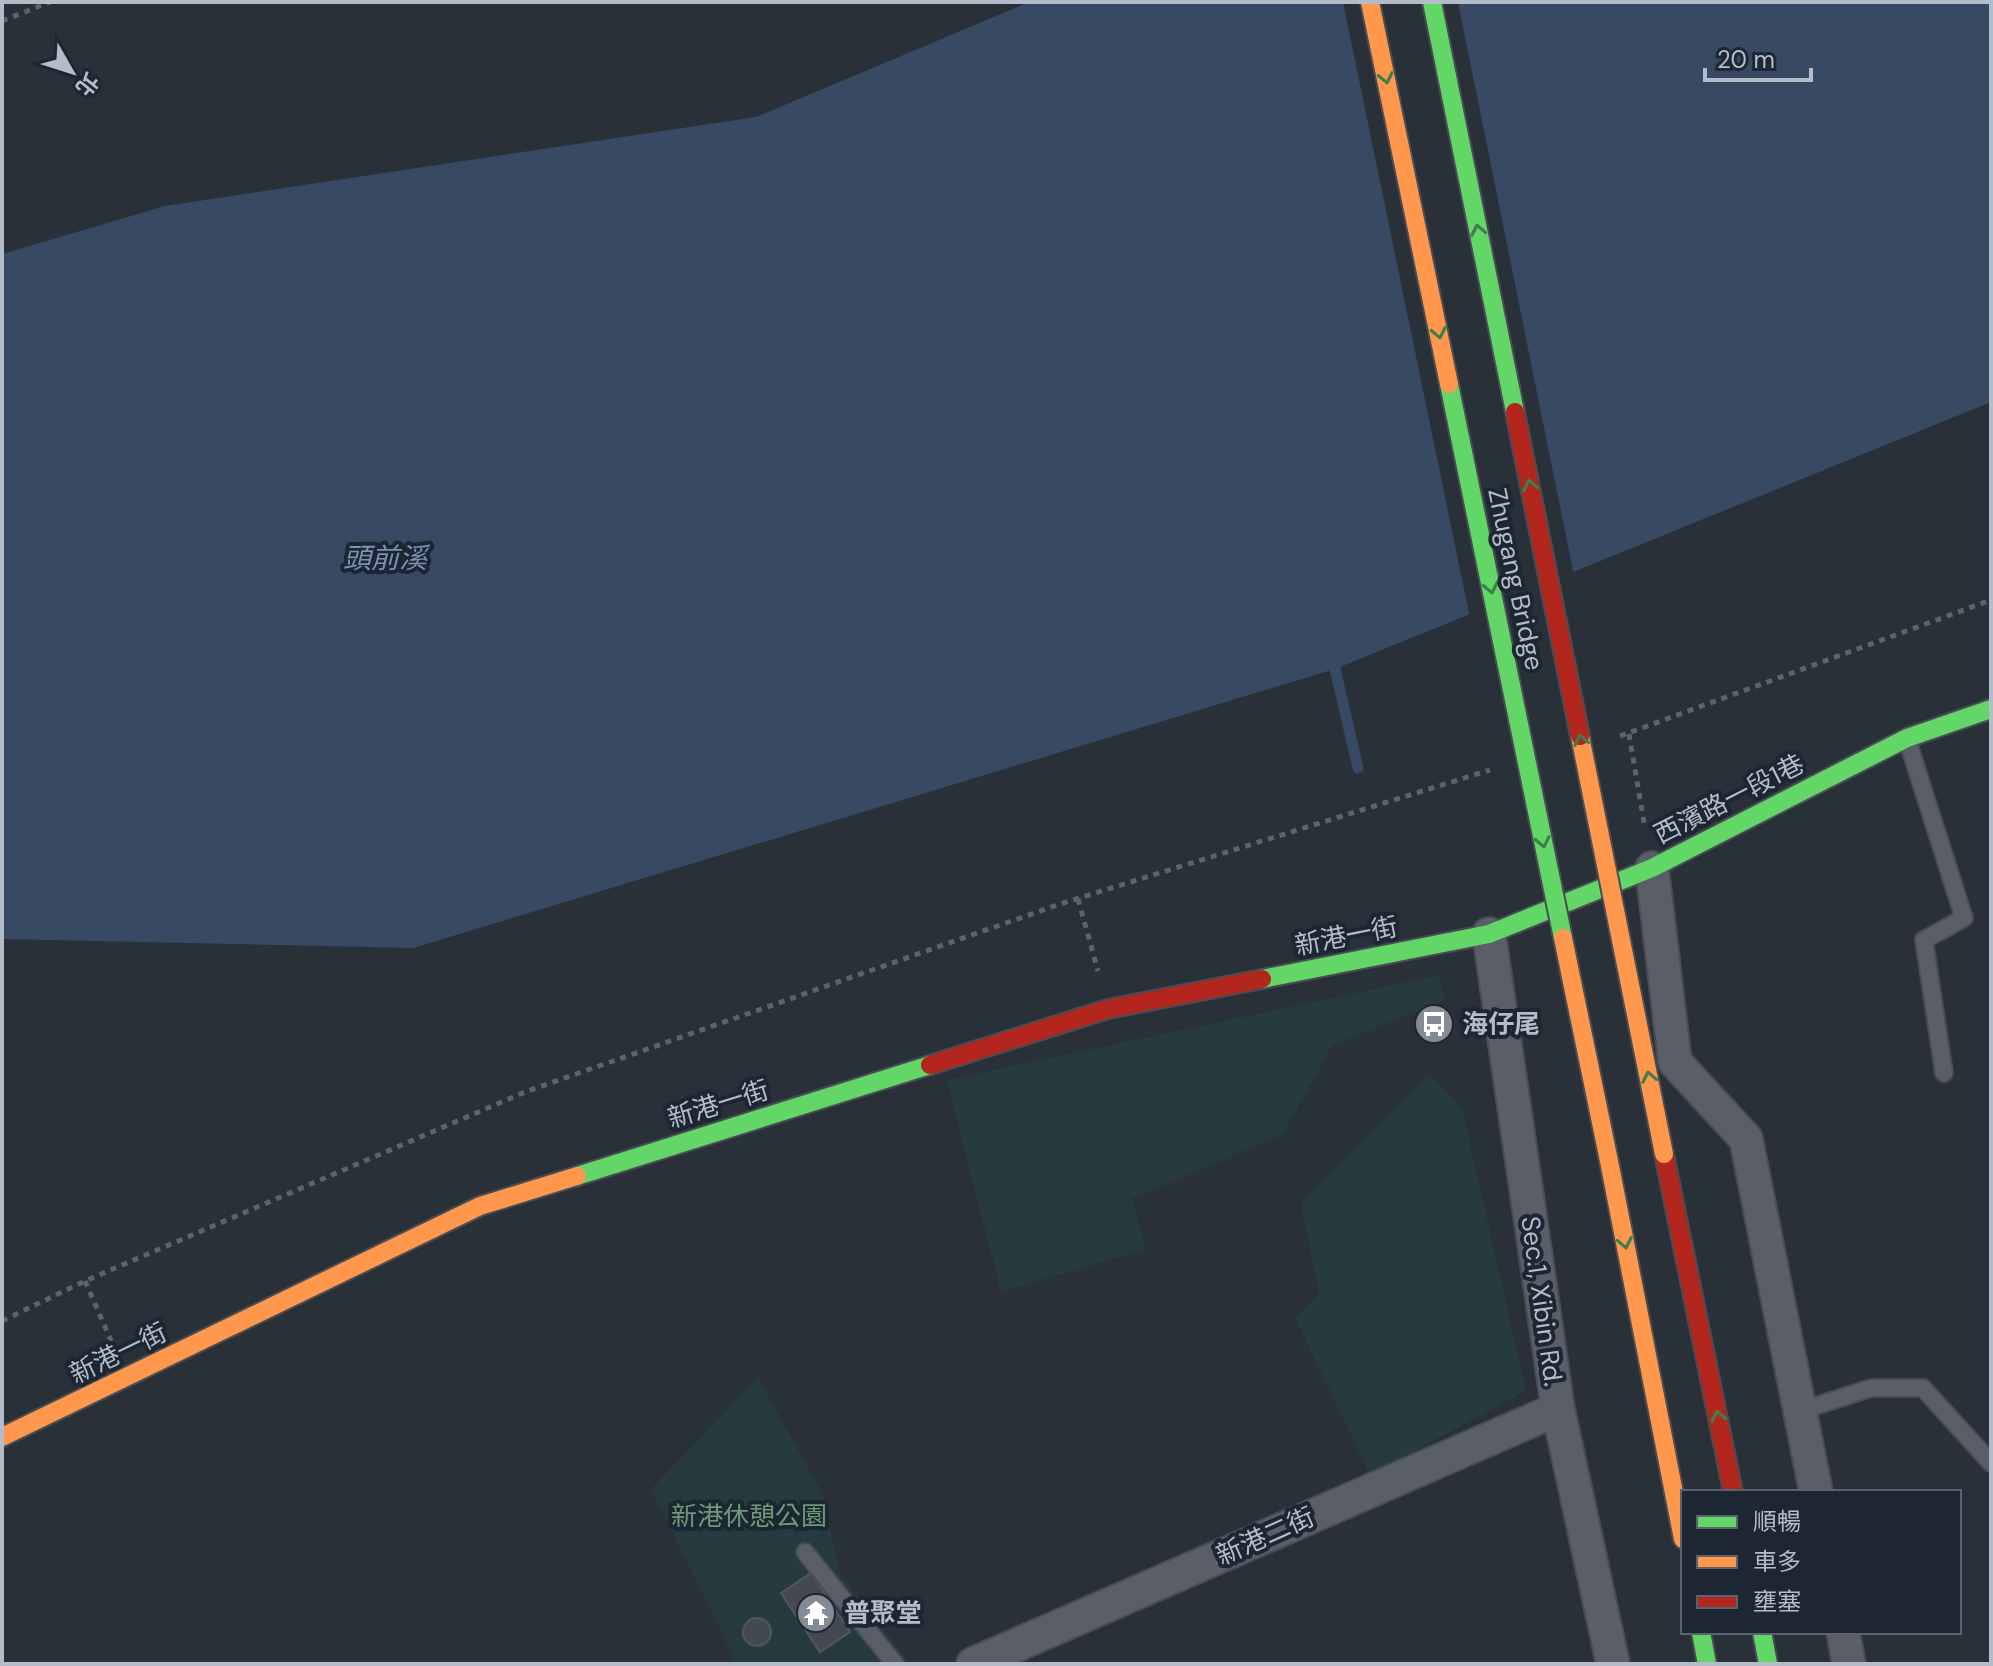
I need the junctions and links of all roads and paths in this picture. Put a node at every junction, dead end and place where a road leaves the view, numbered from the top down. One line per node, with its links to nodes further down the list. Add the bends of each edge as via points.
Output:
1 (50, 2): 4 (path)
2 (1370, 2): 25 (main road, Zhugang Bridge, one-way to 25, bridge)
3 (1432, 2): 23 (main road, Zhugang Bridge, one-way to 3, bridge)
4 (2, 21)
5 (1991, 600): 7 (path)
6 (1991, 709): 9 (main road, 西濱路一段1巷)
7 (1629, 734): 8 (path); 11 (path)
8 (1614, 738)
9 (1907, 738): 11 (main road, 西濱路一段1巷); 15 (lane, via 1964,918 1924,940)
10 (1499, 767): 12 (path)
11 (1652, 868): 13 (main road, 西濱路一段1巷); 20 (street, via 1675,1062 1746,1139)
12 (1078, 899): 14 (path); 16 (path, via 525,1092)
13 (1489, 934): 14 (main road, 新港一街); 19 (street, Sec.1, Xibin Rd.)
14 (1108, 1009): 18 (main road, 新港一街, via 480,1206)
15 (1944, 1073)
16 (85, 1281): 17 (path); 18 (path)
17 (2, 1321)
18 (128, 1378): 21 (main road, 新港一街)
19 (1558, 1409): 31 (street, 新港二街); 32 (street, Sec.1, Xibin Rd.)
20 (1800, 1411): 22 (lane, via 1871,1388 1923,1388); 24 (street)
21 (2, 1437)
22 (1991, 1463)
23 (1733, 1490)
24 (1816, 1490)
25 (1681, 1529)
26 (805, 1552): 30 (lane)
27 (1701, 1634): 33 (main road)
28 (1762, 1634): 34 (main road)
29 (1843, 1634): 35 (street)
30 (895, 1664)
31 (973, 1664)
32 (1613, 1664)
33 (1707, 1664)
34 (1768, 1664)
35 (1849, 1664)

